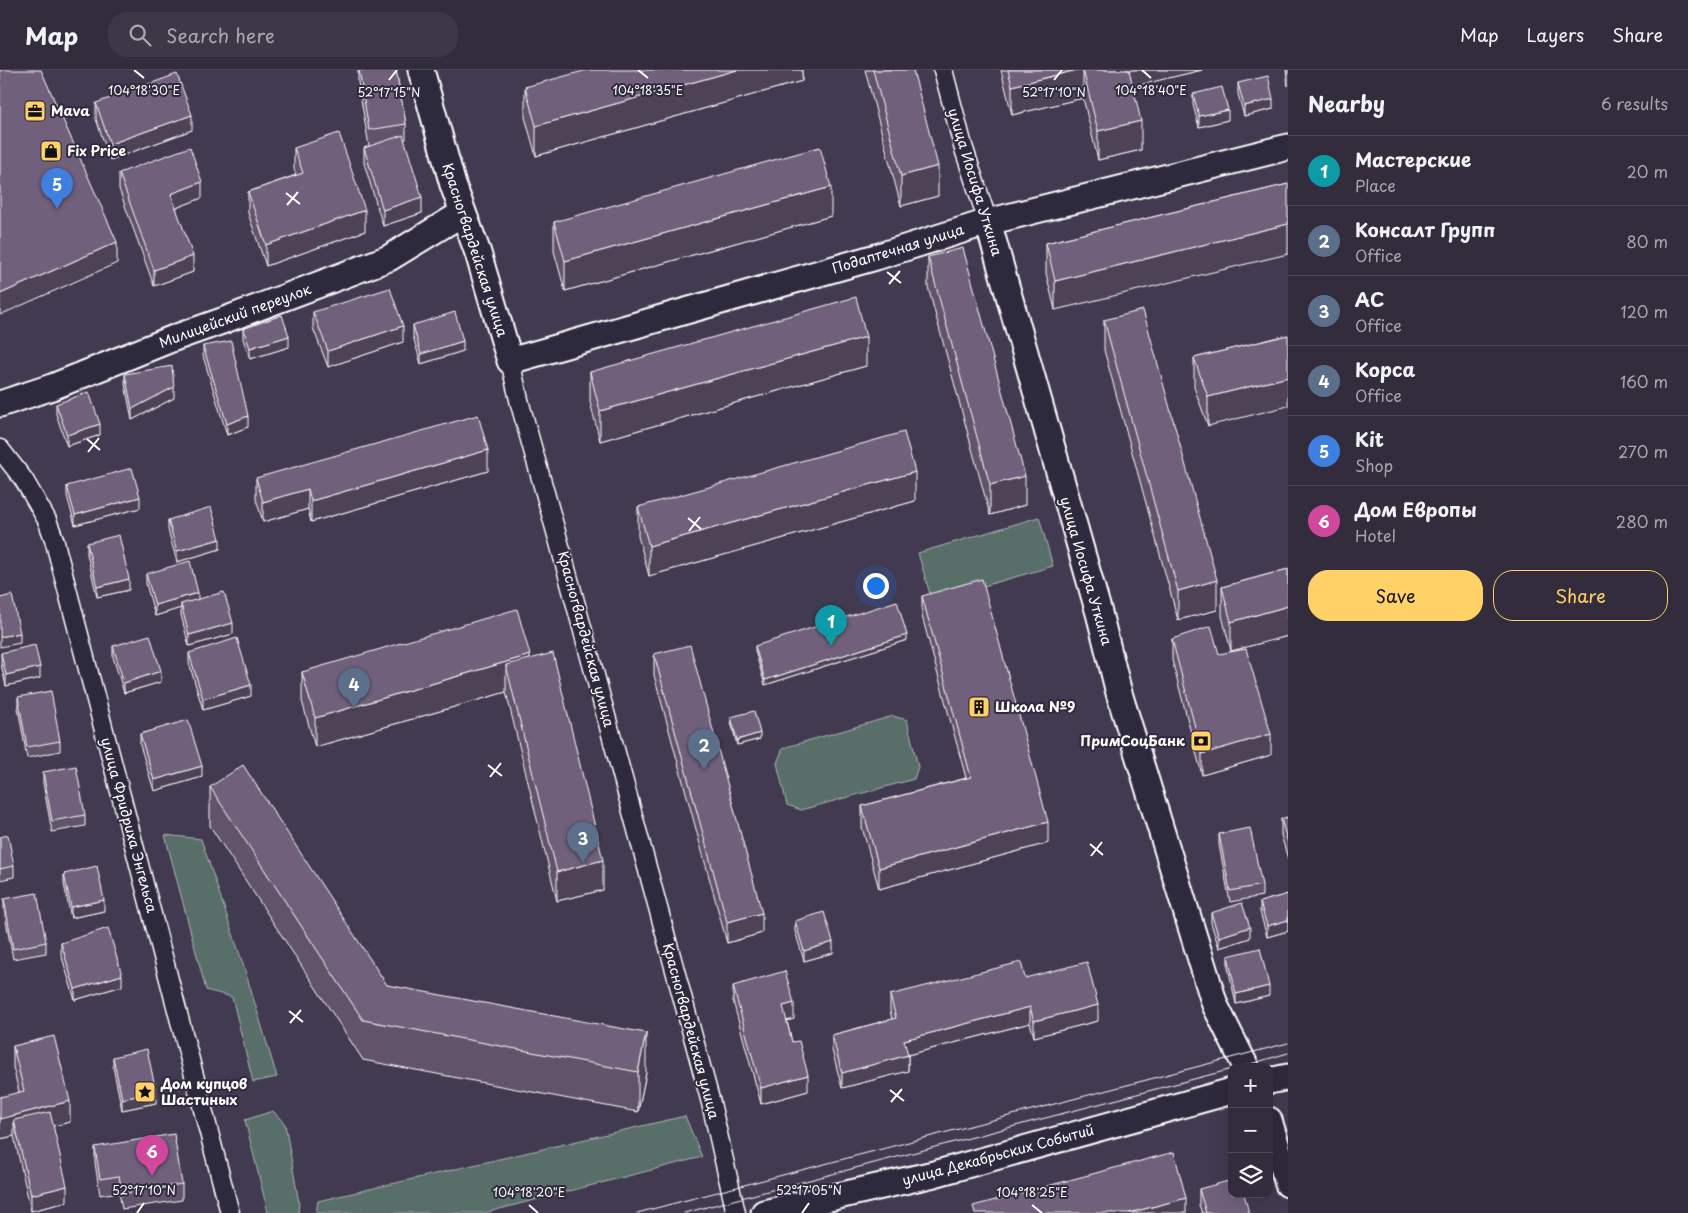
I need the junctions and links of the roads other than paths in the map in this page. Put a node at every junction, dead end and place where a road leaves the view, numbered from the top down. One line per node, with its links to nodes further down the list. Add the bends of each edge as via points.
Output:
1 (421, 70): 4 (street, Красногвардейская улица)
2 (943, 70): 5 (street, улица Иосифа Уткина)
3 (1288, 147): 5 (street, Подаптечная улица)
4 (463, 213): 6 (street, Красногвардейская улица); 7 (street, Милицейский переулок, via 389,258)
5 (988, 222): 6 (street, Подаптечная улица, via 876,257); 9 (street, улица Иосифа Уткина, via 1120,693 1215,1006)
6 (510, 360): 16 (street, Красногвардейская улица, via 720,1137)
7 (0, 404)
8 (0, 449): 15 (street, улица Фридриха Энгельса, via 24,480 54,539)
9 (1244, 1063)
10 (1288, 1077): 11 (street)
11 (1273, 1080)
12 (1228, 1093): 17 (street, улица Декабрьских Событий, via 934,1174)
13 (1273, 1133): 14 (street)
14 (1288, 1184)
15 (230, 1213)
16 (736, 1213)
17 (764, 1213)

